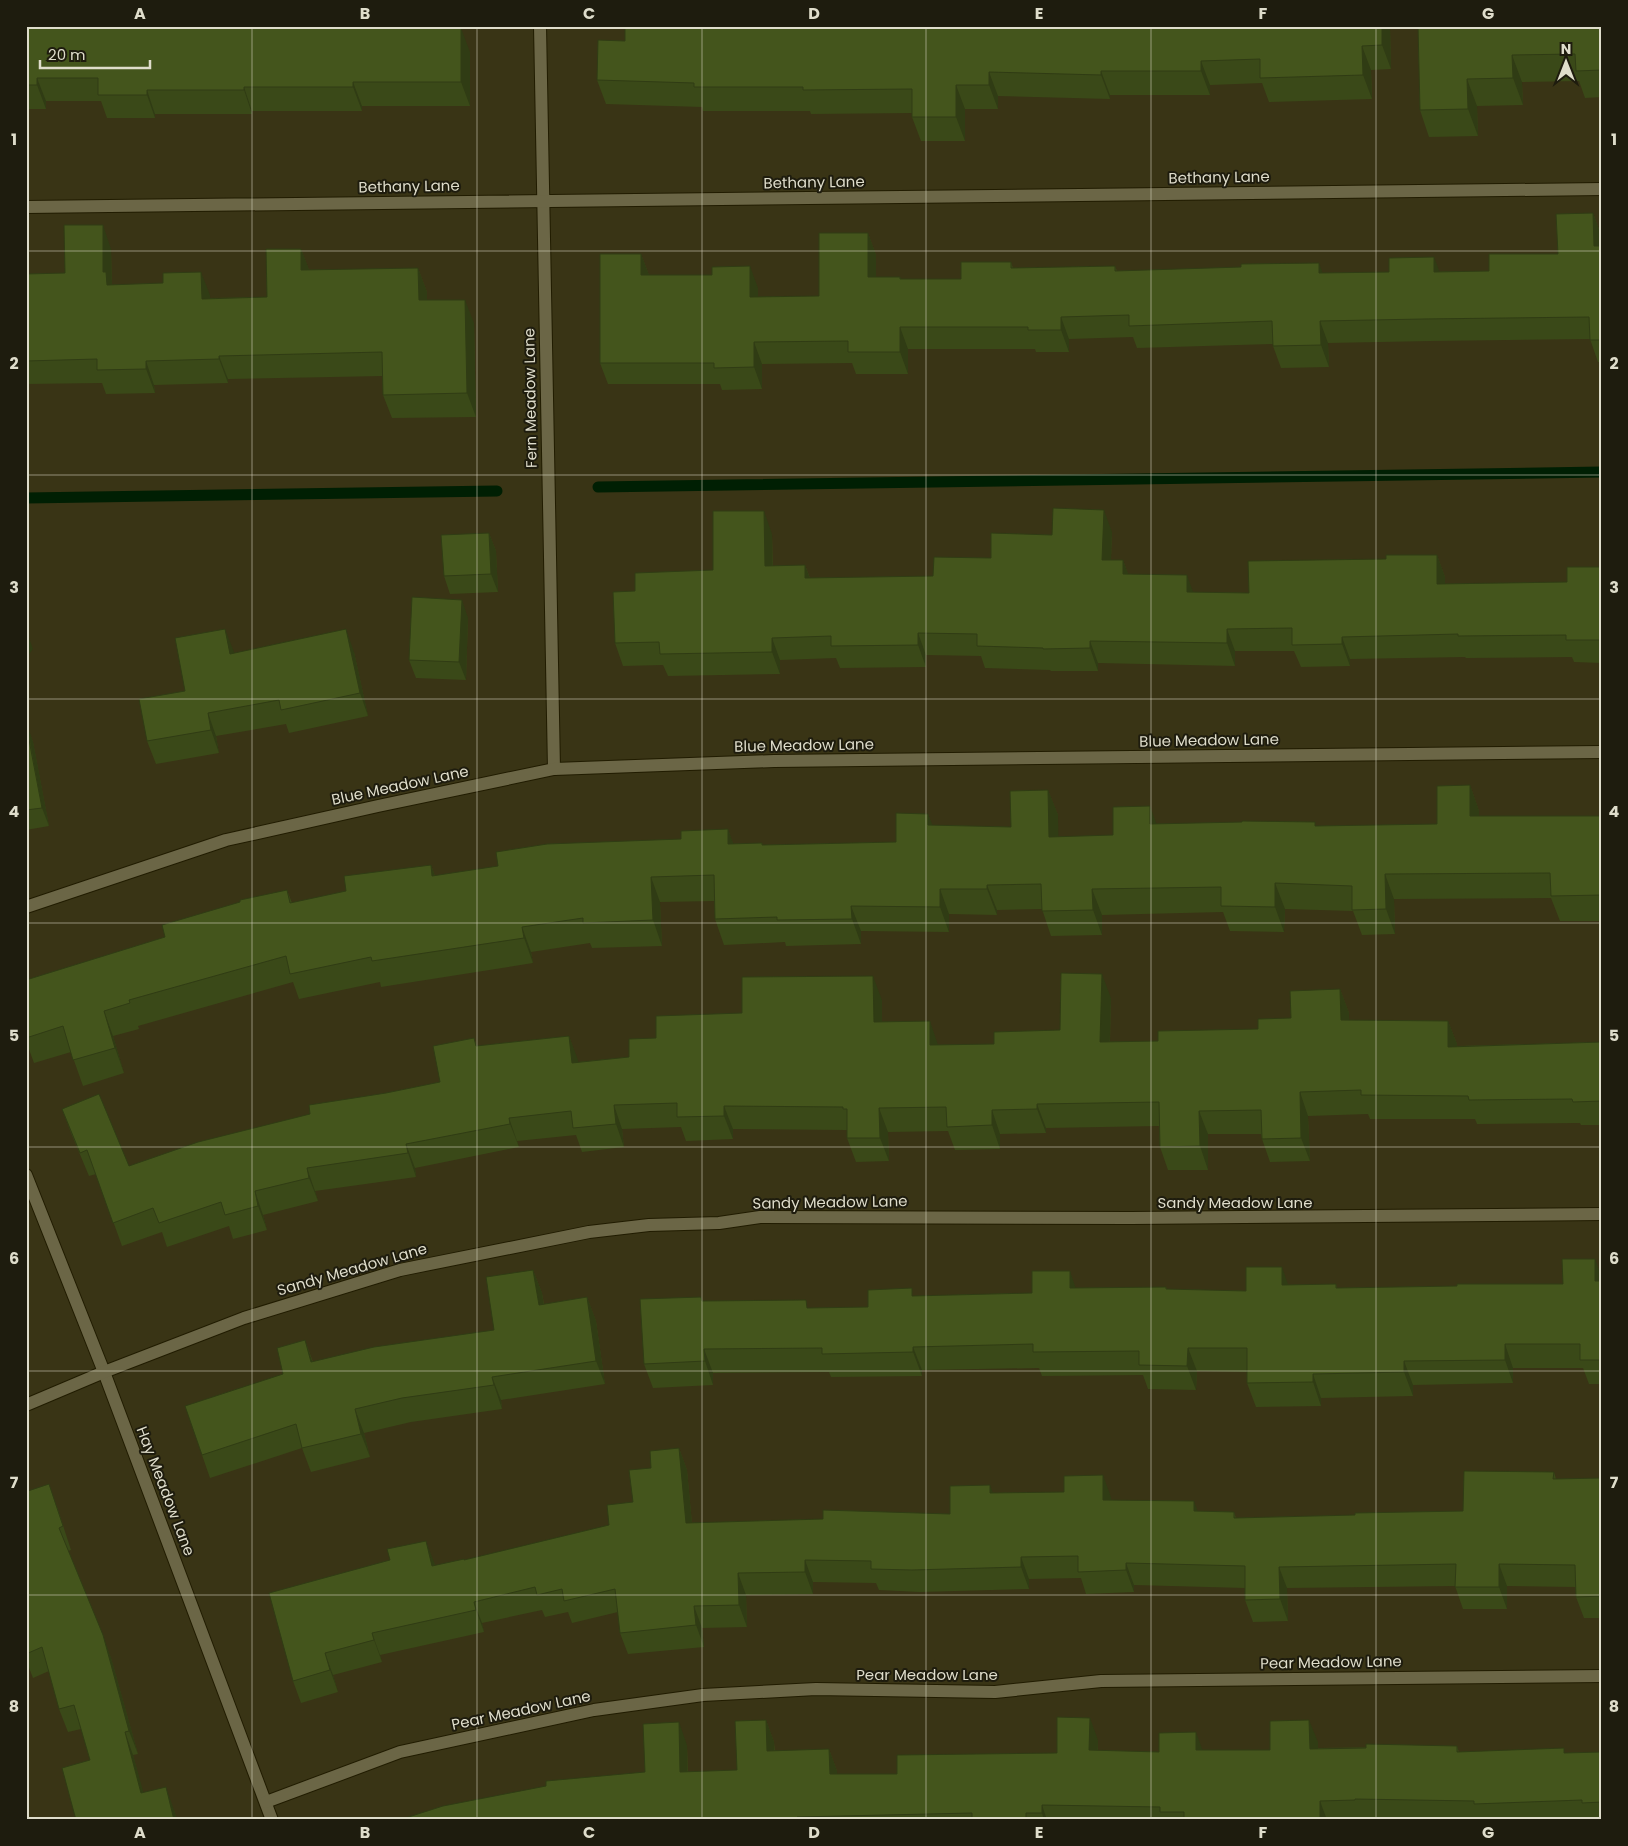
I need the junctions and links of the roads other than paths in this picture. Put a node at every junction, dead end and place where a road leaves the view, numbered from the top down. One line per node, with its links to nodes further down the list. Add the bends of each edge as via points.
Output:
1 (540, 26): 3 (street, Fern Meadow Lane)
2 (1602, 189): 3 (street, Bethany Lane)
3 (542, 201): 4 (street, Bethany Lane); 6 (street, Fern Meadow Lane)
4 (26, 207)
5 (1602, 752): 6 (street, Blue Meadow Lane, via 774,761)
6 (554, 769): 7 (street, Blue Meadow Lane, via 226,840)
7 (26, 907)
8 (26, 1175): 10 (street, Hay Meadow Lane)
9 (1602, 1214): 10 (street, Sandy Meadow Lane, via 760,1217 719,1223 649,1225 589,1232 400,1270 244,1318)
10 (104, 1372): 11 (street, Sandy Meadow Lane); 13 (street, Hay Meadow Lane)
11 (26, 1404)
12 (1602, 1676): 13 (street, Pear Meadow Lane, via 1100,1681 995,1692 816,1689 703,1695 594,1710 400,1752)
13 (266, 1802): 14 (street, Hay Meadow Lane)
14 (272, 1820)

